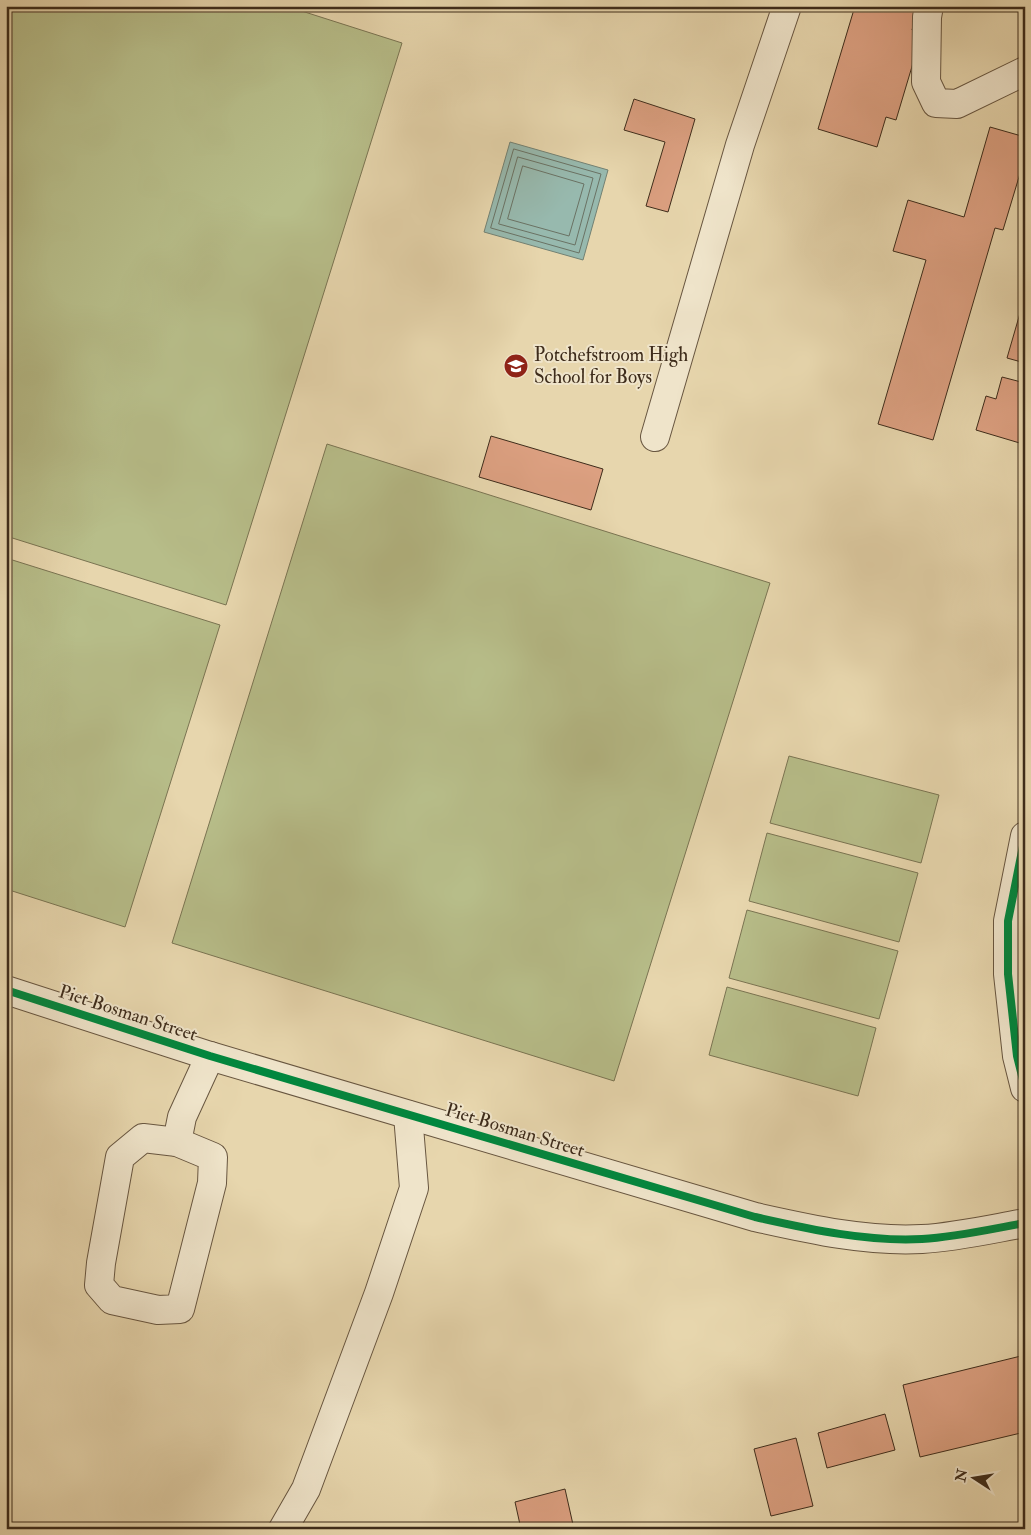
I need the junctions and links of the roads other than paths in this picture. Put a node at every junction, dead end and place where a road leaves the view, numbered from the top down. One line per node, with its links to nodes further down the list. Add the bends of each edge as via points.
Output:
1 (786, 6): 4 (street, via 740,145)
2 (929, 6): 3 (street, via 926,82 936,103 957,104)
3 (1025, 72)
4 (655, 437)
5 (1025, 836): 6 (street)
6 (1016, 924): 9 (street, via 1008,974 1017,1056)
7 (6, 990): 8 (street, Piet Bosman Street)
8 (210, 1056): 10 (street, Piet Bosman Street); 11 (street, via 182,1117)
9 (1025, 1088)
10 (408, 1115): 12 (street, Piet Bosman Street, via 755,1217 824,1232 921,1239); 13 (street, via 414,1188 379,1293 306,1489)
11 (177, 1142): 11 (street, via 213,1157 212,1183 180,1309 158,1310 112,1300 99,1285 120,1157 143,1138)
12 (1025, 1223)
13 (283, 1529)

